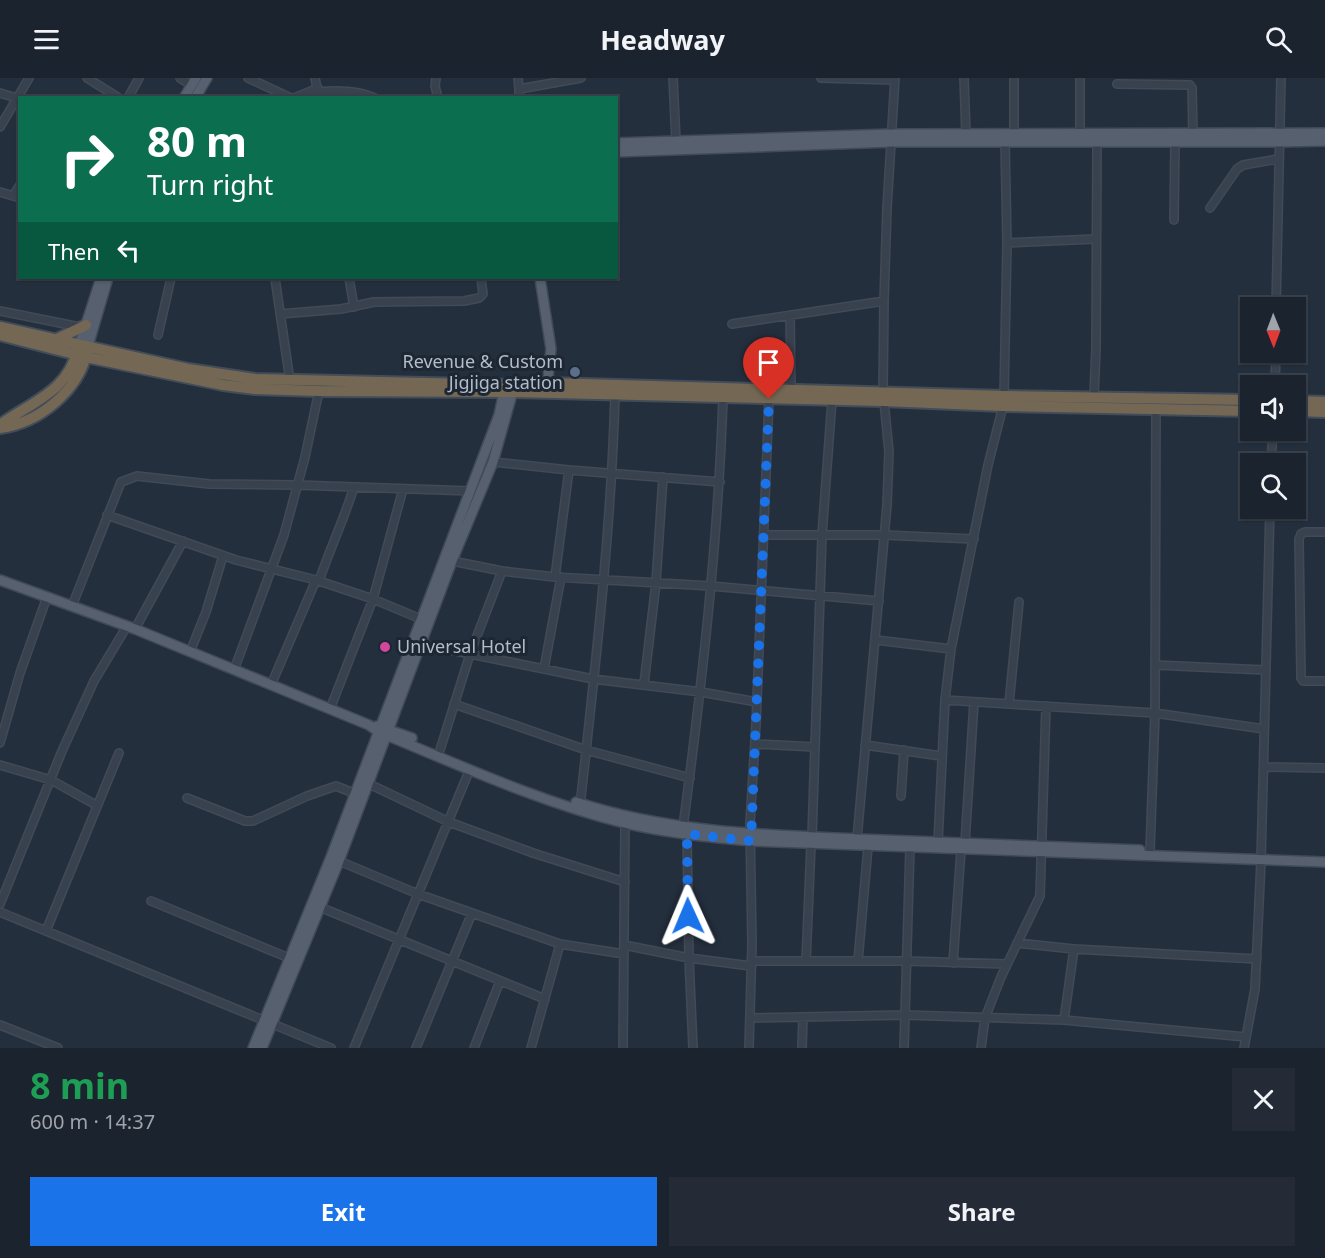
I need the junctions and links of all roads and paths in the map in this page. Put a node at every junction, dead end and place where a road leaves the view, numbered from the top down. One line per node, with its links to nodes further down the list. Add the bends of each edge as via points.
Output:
1 (29, 78): 23 (street)
2 (87, 78): 24 (street)
3 (139, 78): 25 (street)
4 (180, 78): 18 (street)
5 (207, 78): 27 (main road)
6 (248, 78): 28 (street)
7 (315, 78): 20 (street)
8 (436, 78): 31 (street)
9 (518, 78): 22 (street)
10 (580, 78): 22 (street)
11 (673, 78): 41 (street)
12 (821, 78): 17 (street)
13 (964, 78): 36 (street)
14 (1014, 78): 34 (street)
15 (1080, 78): 37 (street)
16 (1281, 78): 40 (street)
17 (895, 79): 39 (street)
18 (194, 82): 26 (main road)
19 (1117, 84): 38 (street, via 1190,85)
20 (318, 92): 29 (street); 30 (street, via 363,92)
21 (0, 93): 32 (street)
22 (519, 93)
23 (19, 96)
24 (116, 96)
25 (129, 96)
26 (185, 96)
27 (196, 96)
28 (288, 96)
29 (301, 96)
30 (371, 96)
31 (438, 96)
32 (18, 98): 33 (street)
33 (0, 127)
34 (1014, 133): 36 (main road); 37 (main road)
35 (1325, 133): 40 (main road)
36 (966, 134): 39 (main road)
37 (1080, 134): 38 (main road)
38 (1193, 134): 40 (main road)
39 (892, 138): 41 (main road); 42 (main road); 47 (main road); 63 (street)
40 (1279, 138): 44 (main road); 45 (main road); 48 (street)
41 (676, 141): 46 (main road)
42 (1005, 141): 43 (main road); 54 (street)
43 (1096, 141): 45 (main road); 53 (street)
44 (1325, 141)
45 (1175, 142): 52 (street)
46 (618, 143)
47 (618, 152)
48 (1278, 159): 51 (street, via 1243,165); 62 (street)
49 (0, 192): 50 (street)
50 (16, 197)
51 (1210, 208)
52 (1174, 220)
53 (1095, 239): 54 (street); 83 (street)
54 (1007, 243): 87 (street)
55 (100, 279): 69 (main road)
56 (108, 279): 74 (main road)
57 (171, 279): 72 (street)
58 (275, 279): 66 (street)
59 (349, 279): 64 (street)
60 (481, 279): 64 (street, via 483,294 479,298 374,302)
61 (540, 279): 77 (main road, via 550,349)
62 (1276, 297)
63 (884, 301): 67 (street); 81 (street)
64 (354, 307): 66 (street)
65 (0, 311): 69 (street)
66 (280, 314): 75 (street)
67 (790, 315): 68 (street); 78 (street)
68 (732, 324)
69 (84, 326): 73 (highway); 74 (main road)
70 (0, 327): 73 (highway)
71 (0, 335): 74 (highway)
72 (158, 335)
73 (57, 339): 74 (highway)
74 (83, 350): 75 (highway, via 244,378); 79 (highway, via 224,385); 94 (highway, via 61,384)
75 (290, 381): 76 (highway)
76 (509, 388): 77 (highway); 79 (highway); 95 (main road); 103 (main road)
77 (547, 388): 78 (highway); 80 (highway)
78 (791, 389): 81 (highway)
79 (319, 391): 100 (street)
80 (615, 396): 82 (highway); 97 (street)
81 (883, 396): 85 (highway); 87 (highway); 109 (street, via 889,452)
82 (723, 398): 84 (highway); 99 (street)
83 (1094, 398): 86 (highway); 87 (highway)
84 (769, 399): 85 (highway); 107 (street)
85 (832, 400): 108 (street)
86 (1240, 400)
87 (1003, 401): 90 (highway); 110 (street)
88 (1306, 401): 89 (highway)
89 (1325, 402)
90 (1156, 409): 91 (highway); 136 (street)
91 (1240, 411)
92 (1306, 411): 93 (highway)
93 (1325, 412)
94 (0, 427)
95 (493, 462): 96 (street); 113 (main road)
96 (569, 470): 97 (street); 116 (street)
97 (612, 472): 98 (street); 117 (street)
98 (663, 477): 99 (street); 120 (street)
99 (720, 482): 121 (street)
100 (297, 485): 101 (street); 104 (street, via 209,484 137,476 121,482); 114 (street)
101 (354, 487): 102 (street); 118 (street)
102 (403, 489): 103 (street); 125 (street)
103 (471, 491): 129 (main road)
104 (107, 515): 111 (street); 128 (street)
105 (1270, 519): 139 (street)
106 (1325, 532): 141 (street, via 1301,534 1299,550 1301,678)
107 (764, 535): 108 (street); 122 (street)
108 (822, 535): 109 (street); 123 (street)
109 (884, 535): 110 (street); 126 (street)
110 (974, 539): 133 (street)
111 (183, 541): 112 (street); 130 (street)
112 (224, 555): 114 (street); 134 (street)
113 (452, 561): 115 (street); 132 (main road)
114 (272, 569): 118 (street); 138 (street)
115 (502, 571): 116 (street); 135 (street)
116 (558, 577): 117 (street); 137 (street)
117 (604, 579): 120 (street); 140 (street)
118 (318, 580): 125 (street); 143 (street)
119 (0, 581): 124 (main road)
120 (656, 583): 121 (street); 142 (street)
121 (711, 586): 122 (street); 144 (street)
122 (761, 591): 123 (street); 146 (street)
123 (820, 596): 126 (street); 158 (street)
124 (47, 597): 128 (main road); 155 (street)
125 (373, 599): 129 (street); 151 (street)
126 (879, 601): 131 (street)
127 (1019, 602): 149 (street)
128 (72, 606): 130 (main road)
129 (421, 619): 154 (main road)
130 (131, 628): 134 (main road); 169 (street, via 94,681)
131 (876, 640): 133 (street); 157 (street)
132 (421, 644): 135 (street); 154 (main road)
133 (951, 649): 145 (street)
134 (190, 652): 138 (main road)
135 (470, 654): 137 (street); 148 (street)
136 (1155, 665): 139 (street); 152 (street)
137 (544, 669): 140 (street)
138 (234, 670): 143 (main road)
139 (1265, 670): 153 (street)
140 (593, 679): 142 (street); 160 (street)
141 (1325, 681)
142 (644, 684): 144 (street)
143 (271, 685): 151 (main road)
144 (701, 692): 146 (street); 168 (street)
145 (945, 700): 147 (street); 163 (street)
146 (757, 702): 156 (street)
147 (974, 702): 149 (street); 184 (street)
148 (454, 704): 159 (street); 160 (street)
149 (1009, 704): 150 (street)
150 (1046, 706): 152 (street); 186 (street)
151 (330, 709): 154 (main road)
152 (1155, 713): 153 (street); 187 (street)
153 (1263, 729): 165 (street)
154 (384, 731): 159 (main road); 167 (main road); 170 (main road); 171 (main road)
155 (0, 743)
156 (755, 744): 158 (street); 179 (street)
157 (865, 745): 161 (street); 180 (street)
158 (815, 747): 181 (street)
159 (440, 750): 175 (main road)
160 (586, 750): 168 (street); 175 (street)
161 (904, 750): 163 (street); 172 (street)
162 (119, 753): 174 (street)
163 (942, 756): 182 (street)
164 (0, 765): 169 (street)
165 (1264, 767): 166 (street); 189 (street)
166 (1325, 768)
167 (470, 769): 175 (main road); 176 (street)
168 (690, 778): 178 (street)
169 (51, 780): 174 (street); 195 (street)
170 (368, 783): 176 (street); 190 (main road)
171 (356, 794): 173 (street, via 336,786 253,821); 196 (main road)
172 (901, 796)
173 (187, 798)
174 (96, 805): 199 (street)
175 (580, 807): 177 (main road); 178 (main road)
176 (449, 822): 192 (street); 193 (street)
177 (625, 823): 178 (main road); 192 (street)
178 (685, 830): 179 (main road); 207 (street)
179 (751, 838): 181 (main road); 214 (street)
180 (857, 839): 181 (main road); 182 (main road)
181 (812, 841): 183 (main road); 209 (street)
182 (938, 842): 184 (main road)
183 (868, 847): 185 (main road); 210 (street)
184 (963, 847): 185 (main road); 186 (main road); 213 (street)
185 (910, 848): 211 (street)
186 (1042, 849): 187 (main road); 189 (main road); 201 (street, via 1040,896)
187 (1150, 851): 189 (main road)
188 (1325, 856): 189 (main road)
189 (1261, 858): 191 (main road); 208 (street)
190 (339, 861): 193 (street); 196 (main road)
191 (1325, 862)
192 (625, 882): 203 (street)
193 (418, 894): 198 (street); 200 (street)
194 (151, 901): 206 (street)
195 (0, 904)
196 (315, 906): 200 (street); 206 (main road); 222 (main road)
197 (0, 912): 199 (street)
198 (472, 913): 202 (street); 212 (street)
199 (46, 931): 222 (street)
200 (397, 940): 212 (street); 230 (street)
201 (1017, 943): 204 (street); 215 (street)
202 (560, 944): 205 (street); 217 (street)
203 (624, 945): 205 (street); 207 (street)
204 (1074, 949): 208 (street); 223 (street)
205 (624, 954): 234 (street)
206 (289, 958): 222 (main road)
207 (689, 958): 214 (street); 235 (street)
208 (1257, 959): 225 (street)
209 (806, 961): 210 (street); 214 (street)
210 (858, 961): 211 (street)
211 (905, 961): 213 (street); 218 (street)
212 (453, 962): 216 (street); 231 (street)
213 (953, 963): 215 (street)
214 (751, 964): 220 (street)
215 (1007, 964): 221 (street)
216 (500, 981): 217 (street); 232 (street)
217 (545, 999): 233 (street)
218 (905, 1015): 219 (street); 221 (street); 238 (street)
219 (803, 1017): 220 (street); 237 (street)
220 (751, 1018): 236 (street)
221 (986, 1018): 223 (street); 239 (street)
222 (267, 1020): 227 (main road); 228 (main road); 229 (street)
223 (1064, 1020): 225 (street)
224 (0, 1025): 226 (street)
225 (1246, 1037): 240 (street)
226 (58, 1048)
227 (253, 1048)
228 (262, 1048)
229 (331, 1048)
230 (354, 1048)
231 (416, 1048)
232 (474, 1048)
233 (531, 1048)
234 (623, 1048)
235 (693, 1048)
236 (749, 1048)
237 (802, 1048)
238 (904, 1048)
239 (981, 1048)
240 (1244, 1048)

